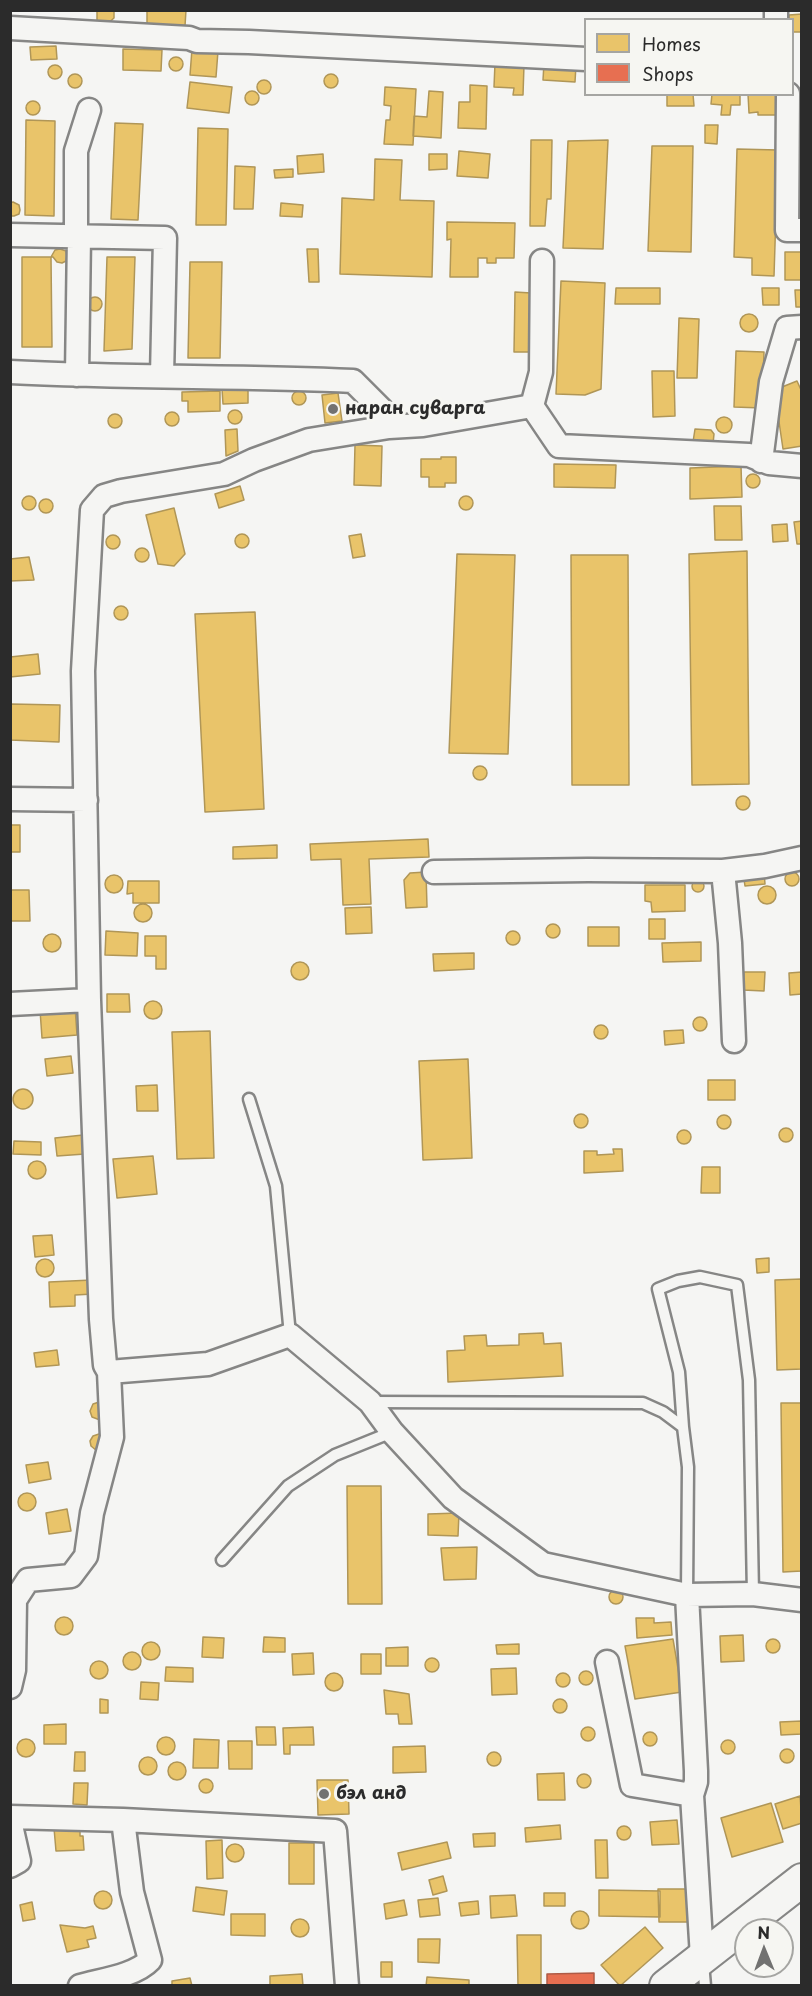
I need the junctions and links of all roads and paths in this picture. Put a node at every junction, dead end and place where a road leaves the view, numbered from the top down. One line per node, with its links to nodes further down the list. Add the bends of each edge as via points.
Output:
1 (10, 28): 2 (street, via 189,38 197,42)
2 (584, 59)
3 (788, 96): 5 (street, via 787,230)
4 (89, 110): 7 (street, via 76,151)
5 (801, 230)
6 (10, 235): 7 (street)
7 (77, 236): 11 (street); 12 (street, via 165,238)
8 (542, 261): 13 (street, via 541,372)
9 (801, 327): 15 (street, via 787,328 771,382)
10 (10, 372): 11 (street)
11 (77, 375): 12 (street)
12 (162, 376): 14 (street, via 353,381 382,410)
13 (532, 406): 14 (street); 15 (street, via 559,446 749,455)
14 (389, 427): 18 (street, via 309,440 224,474 121,491 104,496 92,510 83,671)
15 (761, 461): 16 (street)
16 (801, 466)
17 (10, 799): 18 (street)
18 (86, 800): 22 (street)
19 (801, 858): 20 (street)
20 (723, 871): 21 (street); 24 (street)
21 (434, 872)
22 (89, 1000): 23 (street); 27 (street, via 101,1319)
23 (10, 1004)
24 (734, 1041)
25 (249, 1099): 26 (lane, via 276,1186)
26 (290, 1335): 27 (street, via 208,1364); 28 (street)
27 (109, 1372): 36 (street, via 112,1437 92,1513 86,1556 71,1576 28,1580 15,1600 14,1670)
28 (370, 1402): 29 (lane, via 643,1403); 30 (street)
29 (683, 1427): 32 (lane, via 679,1372 658,1289 700,1277 737,1286 749,1380); 33 (lane, via 688,1467)
30 (392, 1432): 31 (lane, via 335,1455 288,1486); 33 (street, via 453,1498 543,1564)
31 (222, 1560)
32 (753, 1594): 33 (street); 34 (street)
33 (687, 1595): 37 (street, via 696,1771)
34 (801, 1600)
35 (607, 1662): 37 (street, via 632,1785)
36 (10, 1687)
37 (692, 1795): 42 (street)
38 (10, 1819): 39 (street); 40 (street, via 19,1861)
39 (123, 1820): 43 (street, via 132,1892 150,1960 132,1972); 44 (street, via 334,1831)
40 (10, 1866)
41 (801, 1880): 42 (main road)
42 (704, 1971): 45 (main road)
43 (80, 1986)
44 (347, 1986)
45 (666, 1986)

